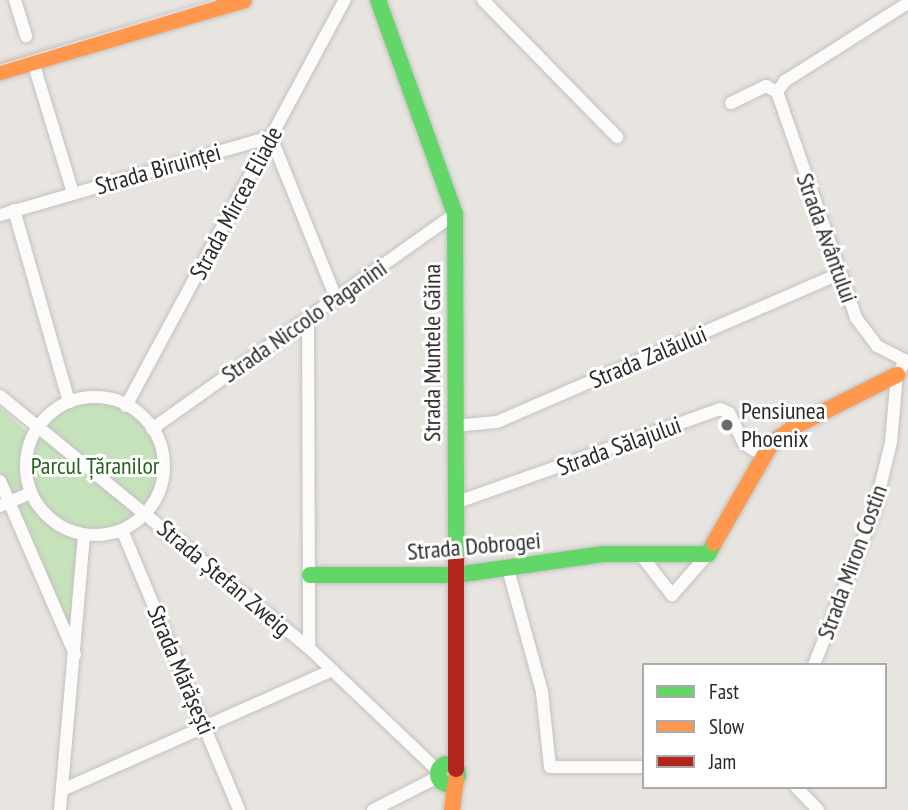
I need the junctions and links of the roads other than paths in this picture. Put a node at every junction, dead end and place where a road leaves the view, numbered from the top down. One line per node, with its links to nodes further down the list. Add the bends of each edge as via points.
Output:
1 (15, 0): 7 (street)
2 (244, 0): 8 (street)
3 (378, 0): 16 (street, Strada Muntele Găina)
4 (483, 0): 13 (street)
5 (908, 3): 10 (street, via 785,81)
6 (340, 4): 12 (street, Strada Mircea Eliade)
7 (26, 36)
8 (33, 62): 9 (street); 14 (street)
9 (0, 72)
10 (777, 92): 11 (street, via 766,86); 18 (street, Strada Avântului)
11 (731, 103)
12 (271, 137): 14 (street, Strada Biruinței); 19 (street); 25 (street, Strada Mircea Eliade)
13 (617, 137)
14 (73, 193): 15 (street, Strada Biruinței)
15 (14, 210): 17 (street, Strada Biruinței); 24 (street)
16 (455, 214): 19 (street, Strada Niccolo Paganini); 27 (street, Strada Muntele Găina)
17 (0, 215)
18 (839, 274): 21 (street, Strada Avântului, via 863,330); 27 (street, Strada Zalăului, via 497,422)
19 (336, 298): 20 (street, Strada Niccolo Paganini)
20 (308, 318): 28 (street, Strada Niccolo Paganini); 40 (street)
21 (890, 354): 22 (street, Strada Miron Costin, via 890,367)
22 (903, 366): 29 (street, via 783,433); 44 (street, Strada Miron Costin, via 874,512)
23 (0, 396): 26 (street, Strada Ștefan Zweig)
24 (69, 402): 25 (street, via 98,398); 26 (street)
25 (127, 405): 28 (street)
26 (39, 426): 31 (street, via 26,460); 34 (street, Strada Ștefan Zweig)
27 (454, 426): 32 (street, Strada Muntele Găina)
28 (152, 429): 34 (street, via 162,452 163,472 159,490)
29 (761, 454): 32 (street, Strada Sălajului, via 744,444 729,413 720,409); 37 (street)
30 (0, 481): 33 (street)
31 (31, 493): 33 (street); 36 (street, via 50,519)
32 (455, 503): 41 (street, Strada Muntele Găina)
33 (5, 504): 43 (street)
34 (145, 513): 35 (street); 42 (street, Strada Ștefan Zweig)
35 (122, 530): 36 (street); 46 (street, Strada Mărășești)
36 (84, 535): 43 (street)
37 (708, 554): 38 (street, Strada Dobrogei); 38 (street, via 672,595)
38 (640, 555): 39 (street, Strada Dobrogei, via 604,554)
39 (508, 569): 41 (street, Strada Dobrogei); 47 (street, via 542,692 550,767)
40 (310, 575): 41 (street, Strada Dobrogei); 42 (street)
41 (456, 575): 48 (street, Strada Muntele Găina, via 454,721)
42 (309, 648): 45 (street, Strada Ștefan Zweig)
43 (76, 656): 50 (street)
44 (815, 663)
45 (333, 670): 46 (street); 48 (street, Strada Ștefan Zweig)
46 (205, 727): 50 (street); 52 (street, Strada Mărășești)
47 (642, 768)
48 (445, 774): 53 (street); 54 (street, Strada Muntele Găina)
49 (798, 789): 55 (street)
50 (62, 790): 51 (street)
51 (60, 810)
52 (239, 810)
53 (373, 810)
54 (451, 810)
55 (818, 810)

